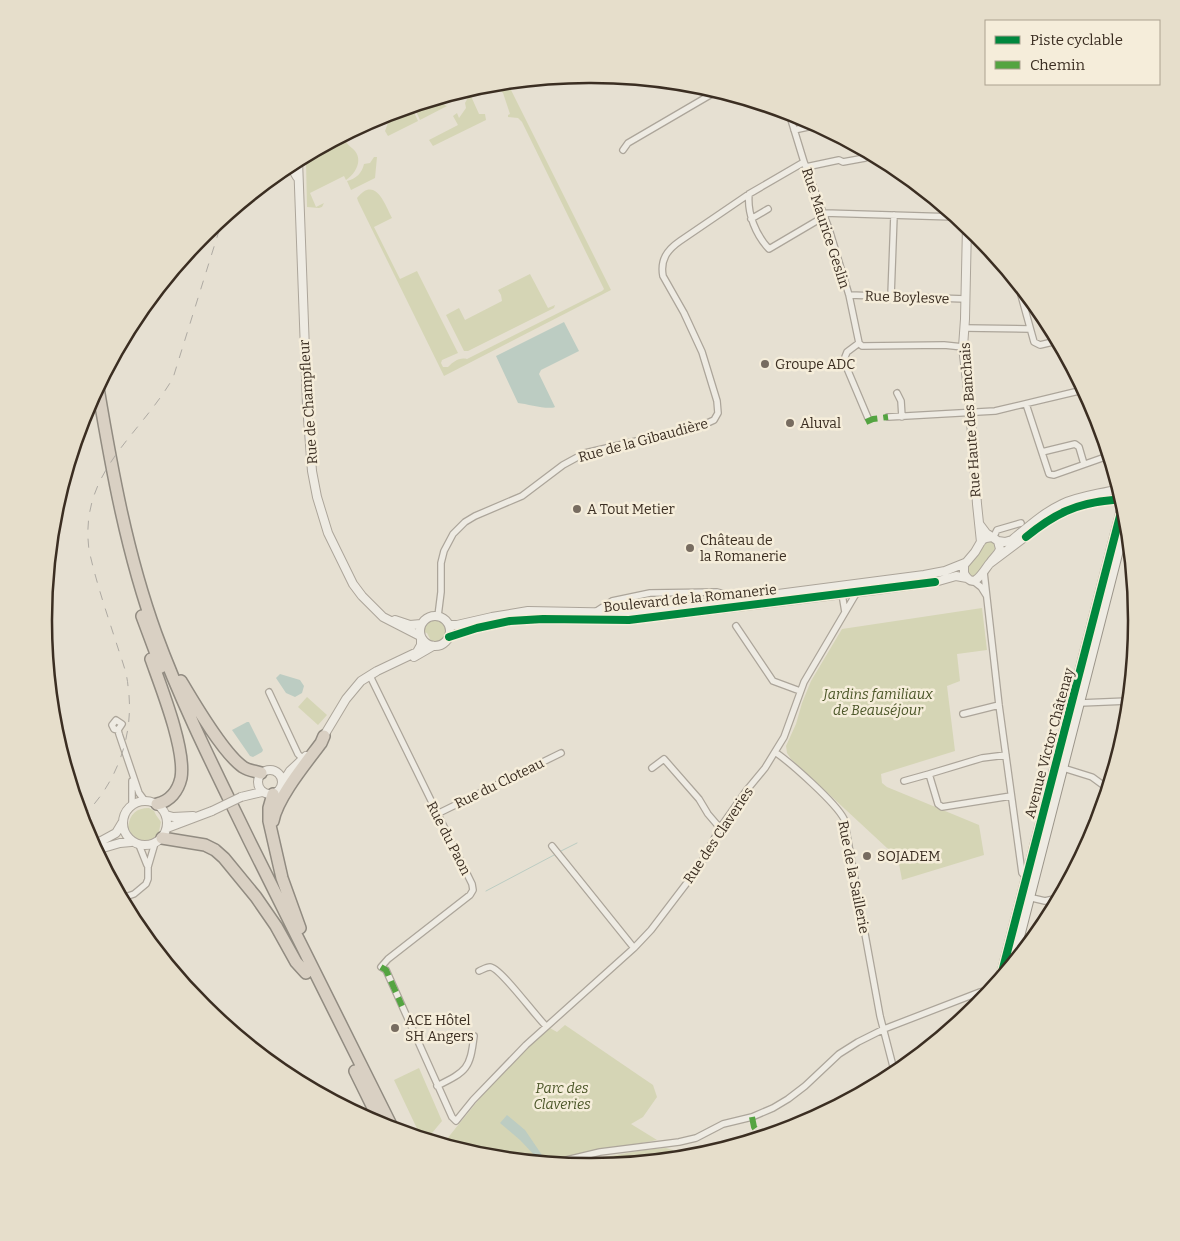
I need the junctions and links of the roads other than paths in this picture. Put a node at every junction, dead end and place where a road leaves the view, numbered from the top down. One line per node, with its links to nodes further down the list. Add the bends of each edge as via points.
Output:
1 (708, 96): 5 (street, via 628,143)
2 (792, 122): 4 (street, Rue Maurice Geslin)
3 (805, 128): 4 (street)
4 (794, 130): 7 (street, Rue Maurice Geslin)
5 (623, 150)
6 (864, 158): 7 (street, Rue de la Gibaudière)
7 (805, 164): 11 (street, Rue de la Gibaudière); 13 (street, Rue Maurice Geslin)
8 (298, 169): 10 (street, Rue de Champfleur)
9 (294, 172): 10 (street, Rue de Champfleur)
10 (299, 181): 57 (street, Rue de Champfleur, via 304,344 314,480 323,519 341,563 352,584)
11 (749, 194): 16 (street); 60 (street, Rue de la Gibaudière, via 674,244 663,262 662,272 704,360 718,401 716,417 701,426 585,453 522,496 465,522 444,551)
12 (768, 209): 16 (street)
13 (824, 214): 14 (street); 16 (street, via 770,249); 18 (street, Rue Maurice Geslin)
14 (894, 215): 15 (street); 19 (street)
15 (945, 217)
16 (751, 219)
17 (966, 236): 20 (street, Rue Haute des Banchais)
18 (849, 295): 19 (street, Rue Boylesve); 24 (street, Rue Maurice Geslin)
19 (891, 296): 20 (street, Rue Boylesve)
20 (966, 299): 22 (street, Rue Haute des Banchais)
21 (1024, 304): 23 (street)
22 (965, 328): 23 (street); 26 (street, Rue Haute des Banchais)
23 (1030, 329): 25 (street, via 1037,345)
24 (859, 343): 26 (street, via 867,346); 34 (street, via 847,352 845,362)
25 (1049, 343)
26 (963, 347): 32 (street, Rue Haute des Banchais)
27 (1076, 392): 30 (street)
28 (897, 393): 33 (street)
29 (100, 400): 64 (highway, via 117,496)
30 (1026, 404): 32 (street); 36 (street)
31 (94, 412): 64 (highway, via 120,544)
32 (971, 413): 33 (street); 42 (street, Rue Haute des Banchais)
33 (902, 417): 35 (street)
34 (868, 418)
35 (888, 418)
36 (1042, 452): 38 (street, via 1075,444); 38 (street, via 1050,475)
37 (1102, 458): 38 (street)
38 (1084, 464)
39 (1111, 491): 41 (street)
40 (1113, 500): 41 (street)
41 (1075, 503): 45 (street, via 1045,514 1010,541); 49 (street)
42 (979, 523): 45 (street); 47 (street, Rue Haute des Banchais)
43 (1021, 523): 45 (street, via 997,530)
44 (1118, 524): 76 (main road, Avenue Victor Châtenay)
45 (994, 539): 47 (street, via 986,538); 49 (street, via 1000,551)
46 (1121, 540): 73 (main road, Avenue Victor Châtenay)
47 (981, 542): 48 (street)
48 (965, 563): 51 (street, via 963,571); 52 (street, Boulevard de la Romanerie, via 945,571)
49 (989, 564): 50 (street)
50 (984, 572): 51 (street, via 980,578); 55 (street)
51 (969, 579): 53 (street, Boulevard de la Romanerie, via 956,576 935,582); 55 (street, via 981,587)
52 (861, 584): 54 (street); 56 (street, Boulevard de la Romanerie)
53 (857, 592): 54 (street, Boulevard de la Romanerie); 58 (street, Rue des Claveries)
54 (842, 594): 58 (street); 66 (street, Boulevard de la Romanerie, via 629,620 543,618 510,621)
55 (987, 597): 74 (street)
56 (734, 600): 59 (street, Boulevard de la Romanerie, via 631,613); 59 (street, Boulevard de la Romanerie, via 717,592 650,592 612,601)
57 (374, 608): 61 (street, Rue de Champfleur, via 410,625); 65 (street, Rue de Champfleur, via 383,617)
58 (845, 612): 69 (street, Rue des Claveries)
59 (594, 613): 62 (street, Boulevard de la Romanerie, via 528,611)
60 (438, 616): 61 (street, via 428,617); 62 (street)
61 (421, 624): 65 (street)
62 (449, 625): 66 (street)
63 (736, 626): 69 (street, via 773,681)
64 (153, 637): 89 (highway, via 164,642 196,705 228,752); 97 (highway, via 149,652 173,727 181,767 181,778 173,795 164,803); 118 (highway, via 197,750); 122 (highway)
65 (421, 637): 67 (street); 71 (street, via 417,652 368,676)
66 (449, 637): 67 (street, via 442,644)
67 (433, 646): 68 (street)
68 (370, 678): 71 (street); 99 (street, Rue du Paon)
69 (800, 691): 79 (street, Rue des Claveries, via 790,724)
70 (269, 692): 82 (street)
71 (350, 694): 78 (street)
72 (1121, 701): 73 (street)
73 (1080, 703): 76 (main road, Avenue Victor Châtenay)
74 (999, 705): 75 (street); 81 (street)
75 (963, 714)
76 (1070, 727): 83 (main road, Avenue Victor Châtenay)
77 (118, 730): 87 (street)
78 (324, 736): 82 (street); 107 (highway, via 274,813)
79 (775, 752): 103 (street, Rue des Claveries); 121 (street, Rue de la Saillerie, via 836,808 844,820)
80 (561, 753): 99 (street, Rue du Cloteau)
81 (1006, 755): 88 (street, via 982,758); 95 (street)
82 (303, 759): 85 (street)
83 (1060, 767): 92 (street, via 1092,776); 111 (main road, Avenue Victor Châtenay)
84 (652, 768): 103 (street, via 664,759)
85 (290, 771): 86 (street); 91 (street)
86 (278, 772): 89 (street, via 266,770); 91 (street)
87 (132, 774): 96 (street); 98 (street)
88 (929, 774): 90 (street); 95 (street, via 937,802 942,807)
89 (259, 777): 93 (street); 94 (street)
90 (904, 781)
91 (283, 782): 93 (street, via 282,787)
92 (1102, 784)
93 (268, 793): 94 (street); 107 (highway, via 268,817)
94 (244, 796): 101 (street, bridge)
95 (1011, 796): 111 (street, via 1022,873)
96 (145, 801): 97 (street); 98 (street)
97 (157, 804): 100 (street)
98 (132, 805): 102 (street)
99 (436, 814): 125 (street, Rue du Paon, via 473,890 380,967 386,970)
100 (166, 815): 101 (street); 104 (street)
101 (200, 816): 104 (street)
102 (122, 823): 105 (street, via 116,833); 106 (street, via 123,830)
103 (720, 828): 115 (street, Rue des Claveries, via 699,867)
104 (161, 836): 106 (street, via 147,846); 110 (street); 118 (highway, via 205,845 224,858 256,897)
105 (100, 842)
106 (135, 843): 108 (street, via 120,842); 110 (street)
107 (274, 847): 122 (highway, via 288,899)
108 (103, 848)
109 (556, 851): 115 (street)
110 (148, 867): 112 (street, via 148,879 143,888)
111 (1030, 879): 113 (main road, Avenue Victor Châtenay)
112 (129, 896)
113 (1026, 896): 114 (street); 116 (main road, Avenue Victor Châtenay)
114 (1048, 900)
115 (634, 948): 120 (street, Rue des Claveries)
116 (1012, 953)
117 (479, 971): 120 (street, via 493,968)
118 (306, 973): 126 (highway)
119 (975, 994): 121 (street)
120 (546, 1026): 125 (street, Rue des Claveries, via 456,1121)
121 (884, 1029): 124 (street, Rue de la Saillerie); 128 (street, via 839,1054 793,1095 773,1108 723,1124 696,1138)
122 (344, 1033): 127 (highway)
123 (474, 1036): 125 (street, via 471,1060 458,1076)
124 (892, 1065)
125 (438, 1086)
126 (376, 1113)
127 (388, 1118)
128 (577, 1158)

